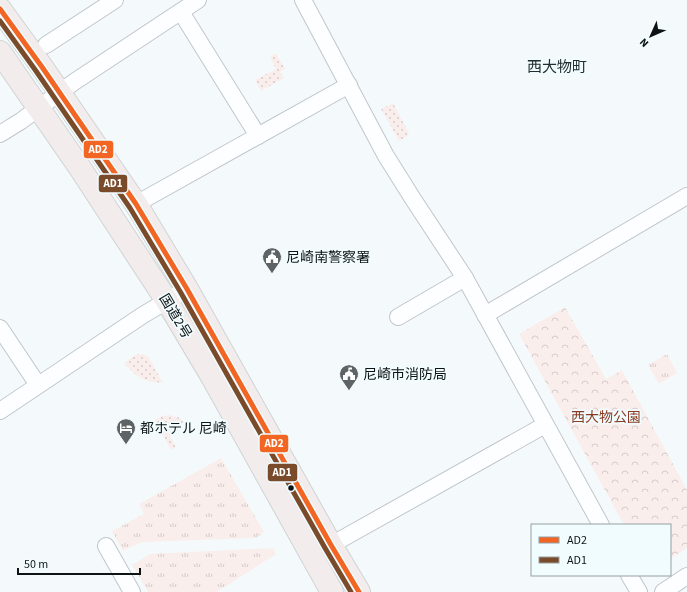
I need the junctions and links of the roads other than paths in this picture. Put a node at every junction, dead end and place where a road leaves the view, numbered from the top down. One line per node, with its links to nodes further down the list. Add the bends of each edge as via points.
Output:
1 (116, 0): 6 (street)
2 (198, 0): 5 (street)
3 (303, 0): 8 (street)
4 (0, 9): 9 (highway, 国道2号)
5 (181, 12): 9 (street); 12 (street)
6 (46, 44)
7 (0, 52): 10 (highway, 国道2号)
8 (349, 85): 12 (street); 15 (street, via 390,162)
9 (59, 93): 10 (street); 14 (highway, 国道2号)
10 (38, 108): 11 (street); 17 (highway, 国道2号)
11 (0, 134)
12 (258, 136): 14 (street)
13 (687, 196): 18 (street)
14 (136, 204): 16 (highway, 国道2号)
15 (465, 278): 18 (street); 19 (street)
16 (187, 289): 17 (street); 25 (highway, 国道2号)
17 (167, 301): 21 (street); 30 (highway, 国道2号)
18 (485, 315): 23 (street)
19 (398, 317)
20 (0, 328): 21 (street)
21 (38, 385): 22 (street)
22 (0, 411)
23 (545, 425): 24 (street); 25 (street)
24 (600, 524)
25 (331, 544): 31 (highway, 国道2号)
26 (106, 546): 29 (street)
27 (630, 576): 32 (street)
28 (687, 576): 33 (street)
29 (132, 592)
30 (332, 592)
31 (359, 592)
32 (639, 592)
33 (663, 592)

